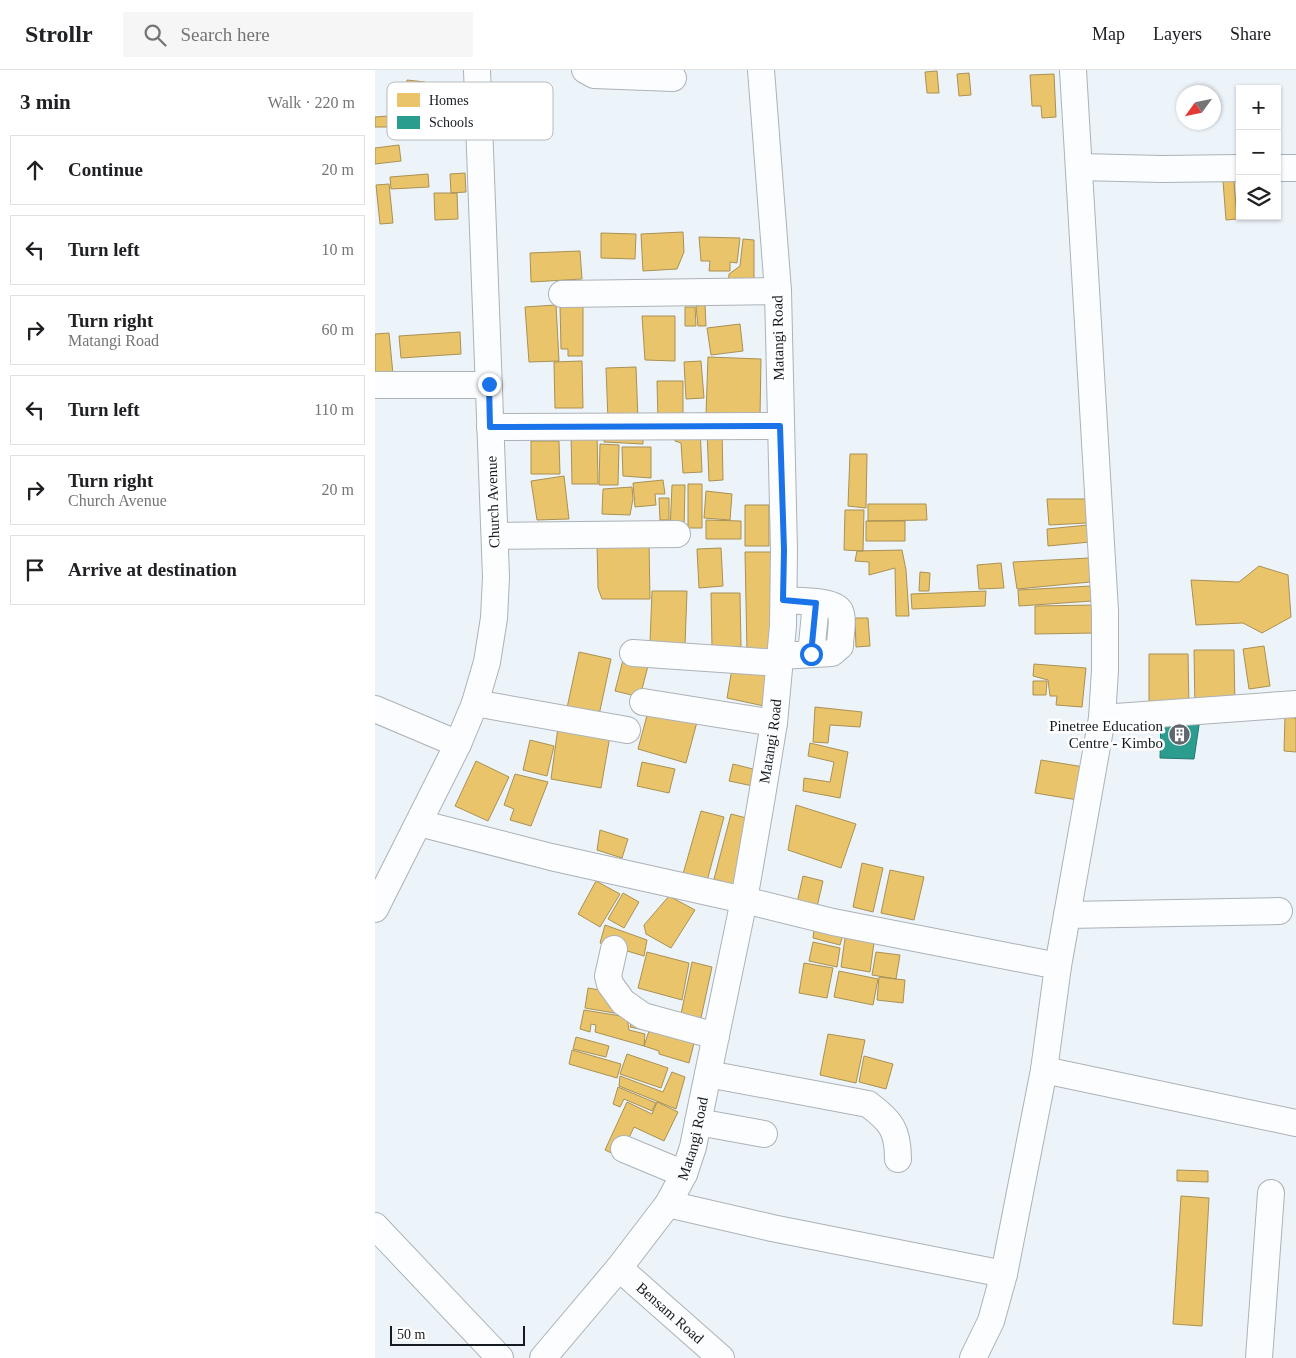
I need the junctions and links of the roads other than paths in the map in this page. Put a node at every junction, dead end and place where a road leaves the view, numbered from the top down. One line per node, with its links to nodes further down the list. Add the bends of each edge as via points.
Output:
1 (585, 70): 4 (street, via 594,76)
2 (761, 70): 10 (street, Matangi Road)
3 (1073, 70): 6 (street)
4 (673, 78)
5 (480, 140): 12 (street, Church Avenue)
6 (1079, 167): 7 (street); 25 (street, via 1105,611)
7 (1236, 168)
8 (1281, 168): 9 (street)
9 (1296, 168)
10 (778, 291): 11 (street); 14 (street, Matangi Road)
11 (562, 294)
12 (489, 384): 13 (street); 15 (street, Church Avenue)
13 (375, 385)
14 (780, 426): 15 (street); 18 (street, Matangi Road)
15 (490, 427): 17 (street, Church Avenue)
16 (677, 534): 17 (street)
17 (495, 536): 22 (street, Church Avenue, via 494,618 487,662)
18 (783, 600): 20 (street, Matangi Road); 20 (street, via 816,603 811,654)
19 (633, 652): 20 (street)
20 (780, 659): 26 (street, Matangi Road)
21 (643, 702): 26 (street)
22 (475, 703): 27 (street); 28 (street, Church Avenue)
23 (1296, 704): 25 (street)
24 (375, 709): 28 (street)
25 (1102, 718): 33 (street)
26 (774, 723): 30 (street, Matangi Road)
27 (627, 730)
28 (458, 744): 29 (street, Church Avenue)
29 (419, 823): 30 (street, via 551,857); 31 (street, Church Avenue)
30 (744, 900): 35 (street, via 833,922); 36 (street, Matangi Road)
31 (375, 909)
32 (1279, 911): 33 (street)
33 (1067, 915): 35 (street)
34 (614, 949): 36 (street, via 608,976 623,1002 643,1016)
35 (1058, 966): 37 (street)
36 (716, 1036): 38 (street, Matangi Road)
37 (1043, 1070): 40 (street); 49 (street)
38 (708, 1074): 39 (street, Matangi Road); 43 (street, via 869,1104 886,1118 898,1140)
39 (698, 1122): 41 (street); 44 (street, Matangi Road)
40 (1296, 1123)
41 (764, 1134)
42 (624, 1149): 44 (street)
43 (898, 1159)
44 (684, 1174): 46 (street, Matangi Road)
45 (1271, 1193): 54 (street)
46 (668, 1204): 48 (street, Matangi Road); 49 (street)
47 (375, 1226): 50 (street)
48 (619, 1268): 51 (street, Matangi Road); 52 (street, Bensam Road)
49 (1004, 1274): 53 (street, via 991,1321)
50 (500, 1358)
51 (543, 1358)
52 (721, 1358)
53 (973, 1358)
54 (1259, 1358)

